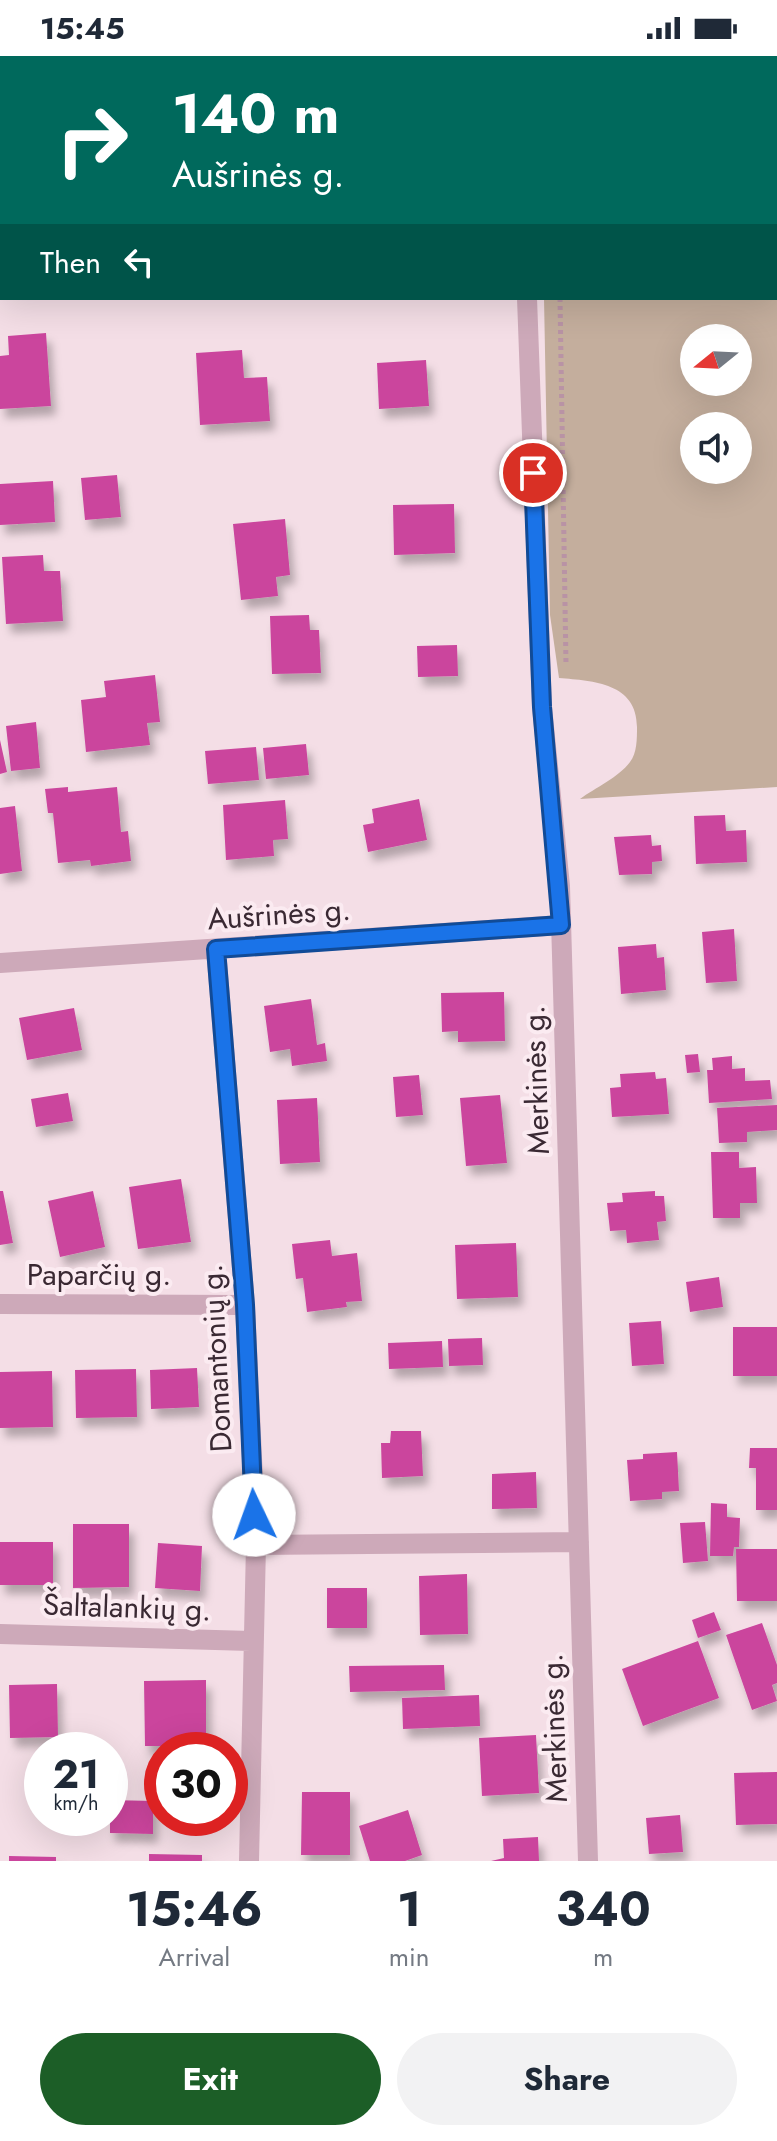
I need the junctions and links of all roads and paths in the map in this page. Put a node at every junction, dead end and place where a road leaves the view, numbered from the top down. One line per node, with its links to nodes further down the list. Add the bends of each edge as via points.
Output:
1 (527, 300): 3 (street, Merkinės g.)
2 (560, 300): 3 (path, via 567,681)
3 (542, 707): 4 (street, Merkinės g.)
4 (561, 925): 5 (street, Aušrinės g.); 9 (street, Merkinės g.)
5 (216, 949): 6 (street, Aušrinės g.); 8 (street, Domantonių g.)
6 (0, 963)
7 (0, 1304): 8 (street, Paparčių g.)
8 (245, 1305): 10 (street, Domantonių g.)
9 (579, 1542): 10 (street); 14 (street, Merkinės g.)
10 (256, 1545): 12 (street, Domantonių g.)
11 (0, 1634): 12 (street, Šaltalankių g.)
12 (251, 1641): 13 (street, Domantonių g.)
13 (249, 1861)
14 (588, 1861)

